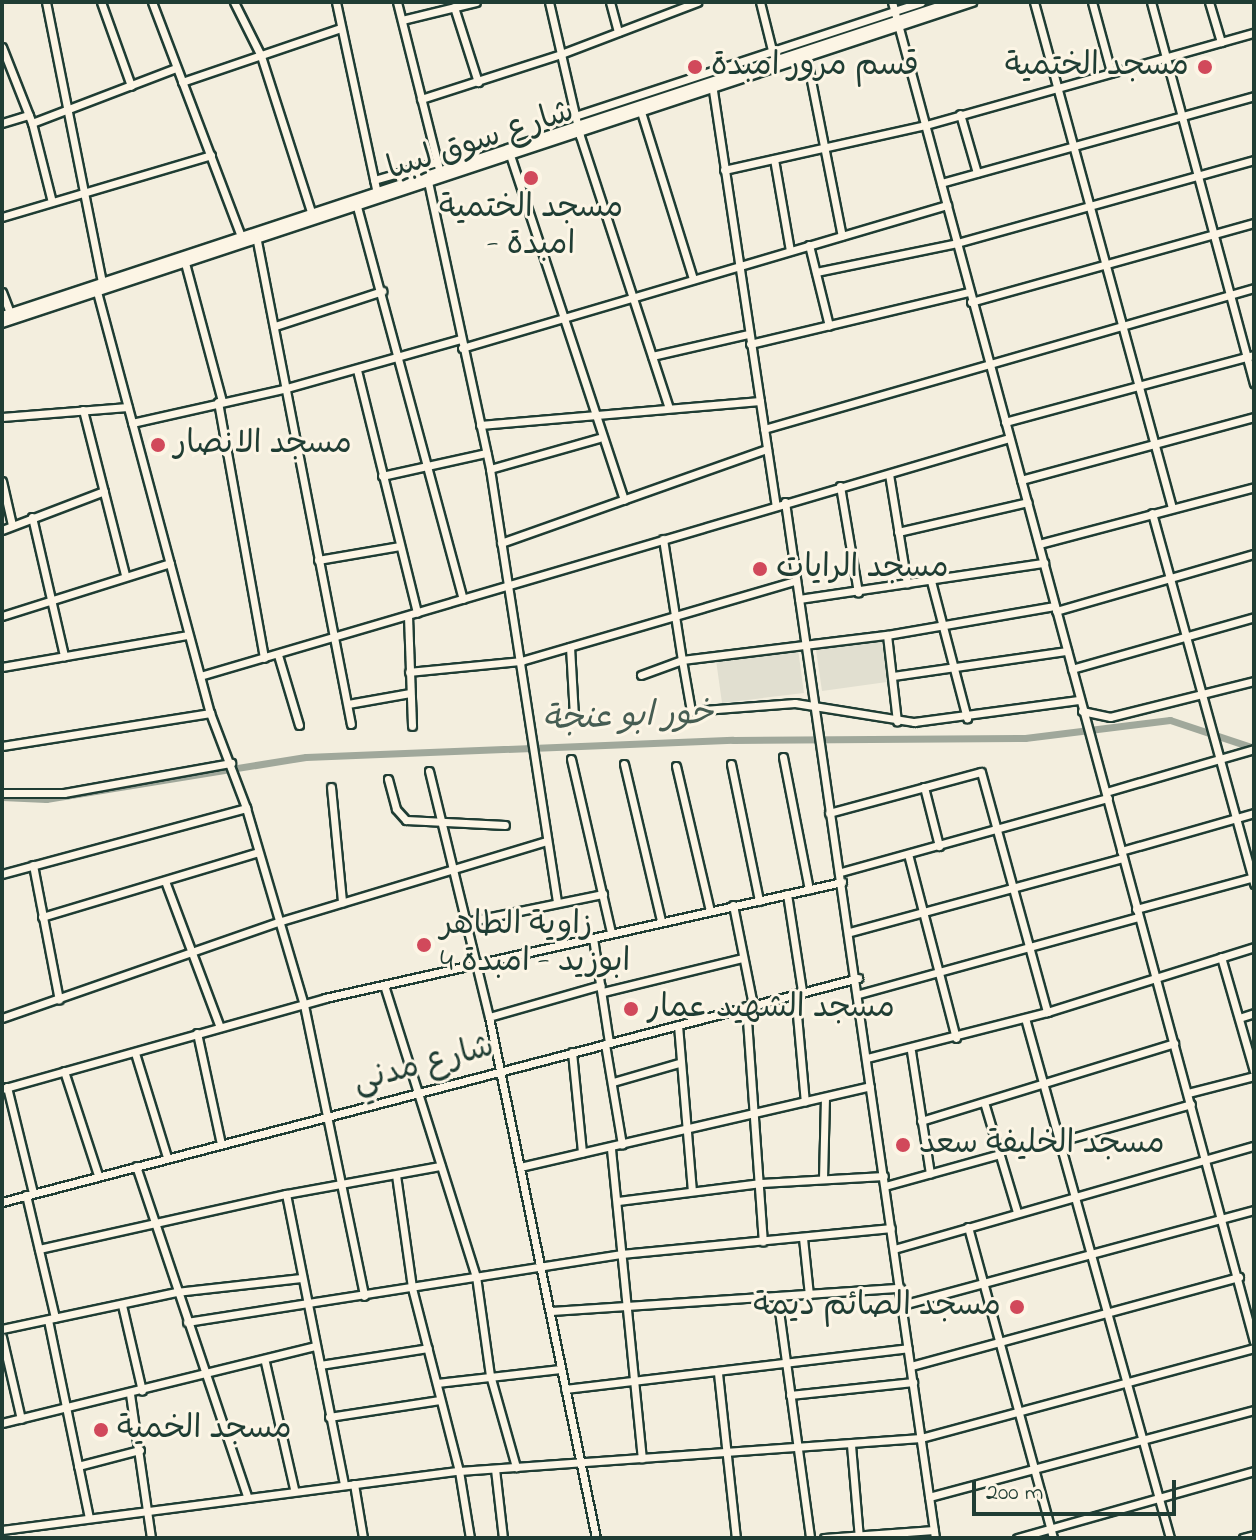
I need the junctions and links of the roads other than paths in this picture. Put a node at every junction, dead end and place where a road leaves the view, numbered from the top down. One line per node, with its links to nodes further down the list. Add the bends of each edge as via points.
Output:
1 (46, 2): 45 (street)
2 (101, 2): 40 (street)
3 (152, 2): 36 (street)
4 (235, 2): 31 (street)
5 (336, 2): 24 (street)
6 (397, 2): 22 (street)
7 (476, 2): 20 (street)
8 (549, 2): 30 (street)
9 (610, 2): 25 (street)
10 (697, 2): 19 (street)
11 (760, 2): 29 (street)
12 (921, 2): 21 (street)
13 (953, 2): 23 (main road, شارع سوق ليبيا)
14 (972, 2): 23 (main road, شارع سوق ليبيا)
15 (1034, 2): 41 (street)
16 (1092, 2): 37 (street)
17 (1151, 2): 32 (street)
18 (1209, 2): 27 (street)
19 (685, 4): 25 (street)
20 (449, 6): 22 (street); 39 (street)
21 (894, 6): 23 (street); 29 (street)
22 (402, 20): 44 (street)
23 (899, 24): 33 (main road, شارع سوق ليبيا); 34 (main road, شارع سوق ليبيا); 52 (street)
24 (341, 28): 31 (street); 65 (street)
25 (618, 32): 30 (street)
26 (1254, 33): 27 (street)
27 (1221, 42): 32 (street)
28 (2, 47): 35 (street)
29 (773, 52): 34 (street); 48 (street)
30 (561, 54): 39 (street); 48 (street)
31 (261, 56): 38 (street); 74 (street)
32 (1166, 58): 37 (street); 49 (street)
33 (807, 60): 42 (main road, شارع سوق ليبيا); 55 (street)
34 (776, 63): 42 (main road, شارع سوق ليبيا)
35 (6, 68): 50 (street)
36 (176, 68): 38 (street); 40 (street)
37 (1111, 72): 41 (street)
38 (182, 82): 56 (street)
39 (478, 82): 44 (street)
40 (131, 86): 45 (street)
41 (1059, 87): 46 (street); 54 (street)
42 (712, 88): 47 (main road, شارع سوق ليبيا); 53 (main road, شارع سوق ليبيا); 61 (street)
43 (1254, 96): 49 (street)
44 (421, 99): 60 (street)
45 (68, 110): 50 (street); 68 (street)
46 (960, 114): 52 (street); 63 (street)
47 (642, 115): 53 (main road, شارع سوق ليبيا); 88 (street)
48 (575, 116): 53 (street)
49 (1182, 117): 54 (street); 64 (street)
50 (30, 119): 51 (street); 70 (street)
51 (2, 123)
52 (926, 125): 55 (street); 67 (street)
53 (579, 132): 57 (main road, شارع سوق ليبيا); 62 (main road, شارع سوق ليبيا); 95 (street)
54 (1074, 145): 63 (street); 71 (street)
55 (824, 148): 58 (street); 78 (street)
56 (211, 155): 68 (street); 79 (street)
57 (511, 158): 66 (main road, شارع سوق ليبيا); 98 (street)
58 (774, 159): 61 (street); 83 (street)
59 (1254, 160): 64 (street)
60 (437, 162): 62 (street); 65 (street)
61 (724, 170): 86 (street)
62 (440, 173): 66 (main road, شارع سوق ليبيا)
63 (977, 173): 67 (street)
64 (1198, 175): 71 (street); 77 (street)
65 (374, 180): 69 (street)
66 (427, 181): 69 (main road, شارع سوق ليبيا); 72 (main road, شارع سوق ليبيا); 104 (street)
67 (941, 183): 73 (street)
68 (85, 192): 70 (street); 89 (street)
69 (377, 194): 72 (main road, شارع سوق ليبيا)
70 (52, 202): 75 (street)
71 (1090, 203): 81 (street); 85 (street)
72 (356, 204): 74 (main road, شارع سوق ليبيا); 80 (main road, شارع سوق ليبيا); 91 (street)
73 (947, 205): 78 (street); 81 (street)
74 (312, 215): 79 (main road, شارع سوق ليبيا)
75 (2, 217)
76 (1254, 223): 77 (street)
77 (1214, 233): 85 (street); 94 (street)
78 (842, 236): 82 (street)
79 (242, 241): 80 (main road, شارع سوق ليبيا); 84 (main road, شارع سوق ليبيا); 89 (main road, شارع سوق ليبيا)
80 (257, 241): 101 (street)
81 (957, 243): 87 (street); 93 (street)
82 (809, 245): 83 (street); 87 (street)
83 (790, 251): 86 (street)
84 (185, 263): 89 (main road, شارع سوق ليبيا); 115 (street)
85 (1105, 263): 96 (street); 100 (street)
86 (737, 266): 88 (street); 103 (street)
87 (816, 272): 102 (street)
88 (693, 279): 95 (street)
89 (98, 287): 97 (main road, شارع سوق ليبيا); 99 (main road, شارع سوق ليبيا); 117 (street)
90 (1254, 288): 94 (street)
91 (382, 291): 101 (street); 108 (street)
92 (2, 292): 97 (street)
93 (968, 292): 96 (street); 102 (street)
94 (1229, 294): 100 (street); 107 (street)
95 (631, 298): 98 (street); 106 (street)
96 (971, 302): 109 (street)
97 (6, 315)
98 (563, 318): 104 (street); 119 (street)
99 (2, 323)
100 (1122, 324): 109 (street); 112 (street)
101 (275, 326): 113 (street)
102 (829, 326): 105 (street)
103 (748, 334): 105 (street); 106 (street)
104 (461, 343): 108 (street); 124 (street)
105 (750, 344): 114 (street)
106 (652, 356): 116 (street)
107 (1251, 356): 111 (street); 112 (street)
108 (399, 357): 110 (street); 131 (street)
109 (989, 364): 122 (street); 125 (street)
110 (357, 370): 113 (street); 134 (street)
111 (1254, 383)
112 (1138, 386): 122 (street); 128 (street)
113 (287, 388): 115 (street); 155 (street)
114 (760, 401): 116 (street); 125 (street)
115 (220, 402): 123 (street); 184 (street)
116 (668, 406): 119 (street)
117 (128, 407): 118 (street); 123 (street)
118 (83, 410): 120 (street); 139 (street)
119 (593, 414): 124 (street); 126 (street)
120 (2, 417)
121 (1254, 417): 128 (street)
122 (1005, 422): 127 (street)
123 (132, 423): 156 (street)
124 (480, 425): 130 (street)
125 (764, 429): 129 (street)
126 (599, 438): 132 (street); 140 (street)
127 (1009, 438): 133 (street); 135 (street)
128 (1155, 444): 135 (street); 144 (street)
129 (767, 449): 140 (street); 143 (street)
130 (486, 453): 131 (street); 132 (street)
131 (427, 467): 134 (street); 166 (street)
132 (490, 469): 151 (street)
133 (889, 474): 137 (street); 149 (street)
134 (382, 476): 153 (street)
135 (1021, 480): 142 (street)
136 (2, 481): 147 (street)
137 (840, 486): 141 (street); 164 (street)
138 (1254, 487): 144 (street)
139 (104, 491): 146 (street); 158 (street)
140 (624, 500): 151 (street)
141 (785, 502): 143 (street); 160 (street)
142 (1028, 502): 149 (street); 152 (street)
143 (776, 505): 150 (street)
144 (1172, 508): 145 (street)
145 (1152, 513): 152 (street); 159 (street)
146 (32, 517): 147 (street); 165 (street)
147 (12, 525): 148 (street)
148 (2, 530)
149 (898, 532): 162 (street)
150 (663, 539): 163 (street); 170 (street)
151 (501, 543): 163 (street)
152 (1039, 544): 157 (street)
153 (400, 546): 155 (street); 169 (street)
154 (1254, 554): 159 (street)
155 (318, 560): 178 (street)
156 (170, 563): 158 (street); 175 (street)
157 (1044, 563): 161 (street); 168 (street)
158 (125, 575): 165 (street)
159 (1170, 577): 168 (street); 177 (street)
160 (795, 581): 167 (street); 170 (street)
161 (931, 581): 162 (street); 174 (street)
162 (907, 584): 164 (street)
163 (508, 588): 166 (street); 186 (street)
164 (858, 592): 167 (street)
165 (51, 597): 171 (street); 183 (street)
166 (463, 599): 169 (street)
167 (799, 599): 179 (street)
168 (1055, 609): 174 (street); 181 (street)
169 (417, 613): 172 (street)
170 (675, 615): 180 (street); 185 (street)
171 (2, 616)
172 (408, 616): 178 (street); 190 (street)
173 (1254, 617): 177 (street)
174 (942, 626): 176 (street); 188 (street)
175 (188, 635): 183 (street); 192 (street)
176 (887, 635): 179 (street); 193 (street)
177 (1187, 636): 189 (street); 196 (street)
178 (337, 638): 182 (street); 198 (street)
179 (804, 642): 185 (street); 199 (street)
180 (570, 647): 186 (street); 202 (street)
181 (1067, 651): 188 (street); 189 (street)
182 (278, 655): 184 (street); 206 (street)
183 (64, 656): 187 (street)
184 (264, 658): 192 (street)
185 (682, 660): 191 (street); 199 (street, via 691,711 773,703)
186 (521, 661): 190 (street); 230 (street)
187 (2, 667)
188 (952, 667): 193 (street); 203 (street)
189 (1072, 669): 197 (street)
190 (409, 672): 195 (street)
191 (641, 675)
192 (200, 676): 200 (street)
193 (893, 676): 204 (street)
194 (1254, 681): 196 (street)
195 (410, 693): 198 (street); 207 (street)
196 (1203, 693): 201 (street, via 1110,717); 211 (street)
197 (1079, 700): 201 (street); 203 (street)
198 (348, 704): 205 (street)
199 (815, 707): 204 (street); 224 (street)
200 (210, 713): 208 (street); 213 (street)
201 (1083, 714): 222 (street)
202 (574, 717)
203 (967, 718): 204 (street)
204 (897, 721)
205 (351, 724)
206 (299, 725)
207 (412, 726)
208 (2, 746)
209 (1254, 749): 211 (street)
210 (783, 757): 243 (street)
211 (1222, 758): 222 (street); 226 (street)
212 (571, 759): 244 (street)
213 (231, 763): 221 (street, via 64,793); 223 (street)
214 (624, 764): 254 (street)
215 (731, 764): 246 (street)
216 (676, 766): 250 (street)
217 (429, 771): 227 (street)
218 (388, 779): 227 (street, via 400,817)
219 (331, 787): 247 (street)
220 (924, 787): 224 (street); 229 (street, via 981,772); 231 (street)
221 (2, 793)
222 (1107, 795): 229 (street); 234 (street)
223 (246, 808): 232 (street); 235 (street)
224 (829, 813): 237 (street)
225 (1254, 813): 226 (street)
226 (1237, 818): 234 (street); 239 (street)
227 (440, 823): 228 (street); 236 (street)
228 (505, 825)
229 (997, 830): 231 (street); 242 (street)
230 (546, 841): 236 (street); 248 (street)
231 (939, 846): 233 (street)
232 (256, 853): 240 (street); 255 (street)
233 (908, 854): 237 (street); 251 (street)
234 (1122, 854): 242 (street); 252 (street)
235 (33, 865): 238 (street); 253 (street)
236 (451, 871): 247 (street); 256 (street)
237 (841, 872): 241 (street)
238 (2, 874)
239 (1253, 879): 252 (street)
240 (165, 881): 253 (street); 262 (street)
241 (842, 882): 243 (street); 258 (street)
242 (1014, 888): 251 (street); 260 (street)
243 (809, 889): 245 (street)
244 (603, 894): 248 (street); 257 (street)
245 (787, 894): 246 (street); 271 (street)
246 (759, 901): 249 (street)
247 (342, 902): 255 (street)
248 (557, 903): 256 (street)
249 (733, 905): 250 (street); 264 (street)
250 (710, 911): 254 (street)
251 (924, 913): 258 (street); 266 (street)
252 (1138, 913): 260 (street); 268 (street)
253 (42, 917): 273 (street)
254 (661, 921): 257 (street)
255 (278, 922): 262 (street); 274 (street)
256 (466, 922): 265 (street)
257 (611, 932): 259 (street)
258 (850, 932): 267 (street)
259 (593, 938): 265 (street); 270 (street)
260 (1031, 946): 266 (street); 276 (street)
261 (1254, 947): 263 (street)
262 (192, 955): 273 (street); 282 (street)
263 (1221, 957): 268 (street); 281 (street)
264 (743, 958): 270 (street); 275 (street)
265 (477, 964): 269 (street); 278 (street)
266 (941, 972): 272 (street); 285 (street)
267 (858, 978): 271 (street, شارع مدني); 272 (street)
268 (1156, 980): 276 (street); 287 (street)
269 (384, 985): 274 (street); 300 (street)
270 (602, 989): 278 (street); 286 (street)
271 (798, 992): 275 (street, شارع مدني); 303 (street)
272 (859, 994): 291 (street)
273 (59, 1000): 279 (street)
274 (304, 1005): 282 (street); 307 (street)
275 (749, 1006): 283 (street, شارع مدني); 306 (street)
276 (1047, 1012): 280 (street)
277 (1254, 1013): 281 (street)
278 (489, 1017): 294 (street)
279 (2, 1018)
280 (1025, 1018): 285 (street); 296 (street)
281 (1239, 1018): 295 (street)
282 (219, 1025): 284 (street)
283 (678, 1025): 286 (street, شارع مدني); 292 (street)
284 (197, 1033): 290 (street); 311 (street)
285 (956, 1038): 288 (street)
286 (607, 1043): 289 (street, شارع مدني); 297 (street)
287 (1174, 1043): 296 (street); 301 (street)
288 (911, 1051): 291 (street); 308 (street)
289 (572, 1052): 294 (street, شارع مدني); 315 (street)
290 (135, 1053): 293 (street); 317 (street)
291 (867, 1058): 298 (street)
292 (679, 1063): 297 (street); 309 (street)
293 (64, 1071): 299 (street); 323 (street)
294 (501, 1071): 300 (street, شارع مدني); 321 (street)
295 (1254, 1074): 301 (street)
296 (1044, 1080): 304 (street); 310 (street)
297 (613, 1082): 312 (street)
298 (870, 1086): 302 (street); 325 (street)
299 (5, 1088): 331 (street)
300 (416, 1093): 307 (street, شارع مدني); 320 (street)
301 (1188, 1093): 305 (street)
302 (825, 1098): 303 (street); 326 (street)
303 (805, 1102): 306 (street)
304 (984, 1102): 308 (street); 316 (street)
305 (1191, 1104): 310 (street); 318 (street)
306 (755, 1113): 309 (street); 328 (street)
307 (328, 1116): 311 (street, شارع مدني); 327 (street)
308 (921, 1121): 322 (street)
309 (683, 1129): 312 (street); 330 (street)
310 (1061, 1141): 333 (street)
311 (221, 1144): 317 (street, شارع مدني)
312 (622, 1145): 314 (street)
313 (1254, 1146): 318 (street)
314 (611, 1149): 315 (street); 334 (street)
315 (582, 1153): 321 (street)
316 (1000, 1154): 322 (street); 337 (street)
317 (167, 1157): 319 (street, شارع مدني)
318 (1208, 1161): 333 (street); 338 (street)
319 (136, 1166): 323 (street, شارع مدني); 339 (street)
320 (440, 1166): 324 (street); 349 (street)
321 (520, 1167): 348 (street)
322 (930, 1174): 329 (street)
323 (98, 1175): 331 (street, شارع مدني)
324 (396, 1175): 327 (street); 353 (street)
325 (884, 1176): 326 (street); 329 (street)
326 (823, 1179): 328 (street)
327 (344, 1182): 332 (street); 357 (street)
328 (761, 1183): 330 (street); 343 (street)
329 (885, 1186): 341 (street)
330 (692, 1190): 334 (street)
331 (30, 1194): 335 (street, شارع مدني); 344 (street)
332 (286, 1194): 339 (street); 351 (street)
333 (1076, 1197): 337 (street); 346 (street)
334 (618, 1201): 347 (street)
335 (2, 1202)
336 (1254, 1210): 338 (street)
337 (1017, 1212): 340 (street)
338 (1224, 1219): 346 (street); 350 (street)
339 (156, 1226): 344 (street); 355 (street)
340 (968, 1227): 345 (street); 352 (street)
341 (891, 1228): 342 (street); 345 (street)
342 (803, 1238): 343 (street); 356 (street)
343 (763, 1241): 347 (street)
344 (39, 1249): 365 (street)
345 (894, 1249): 354 (street)
346 (1092, 1253): 352 (street); 364 (street)
347 (622, 1254): 348 (street); 362 (street)
348 (542, 1267): 349 (street); 363 (street)
349 (476, 1276): 353 (street); 381 (street)
350 (1239, 1277): 364 (street); 370 (street)
351 (301, 1278): 355 (street); 360 (street)
352 (984, 1284): 361 (street); 369 (street)
353 (412, 1288): 357 (street); 372 (street)
354 (900, 1288): 356 (street); 361 (street)
355 (176, 1292): 359 (street); 366 (street)
356 (809, 1295): 358 (street)
357 (364, 1296): 360 (street)
358 (777, 1296): 362 (street); 376 (street)
359 (122, 1305): 365 (street); 387 (street)
360 (305, 1305): 366 (street); 371 (street)
361 (902, 1305): 373 (street)
362 (627, 1306): 363 (street); 383 (street)
363 (551, 1311): 378 (street)
364 (1109, 1312): 369 (street); 382 (street)
365 (52, 1319): 367 (street); 391 (street)
366 (187, 1322): 380 (street)
367 (2, 1329)
368 (2, 1337): 395 (street)
369 (1000, 1341): 377 (street); 392 (street)
370 (1254, 1342): 382 (street)
371 (316, 1346): 374 (street); 375 (street)
372 (428, 1348): 375 (street); 385 (street)
373 (908, 1348): 376 (street); 377 (street)
374 (265, 1362): 380 (street); 413 (street)
375 (320, 1365): 394 (street)
376 (786, 1365): 379 (street); 389 (street)
377 (911, 1366): 384 (street)
378 (560, 1369): 381 (street); 386 (street)
379 (718, 1373): 383 (street); 402 (street)
380 (208, 1374): 387 (street); 414 (street)
381 (492, 1380): 385 (street); 406 (street)
382 (1126, 1381): 392 (street); 398 (street)
383 (635, 1382): 386 (street); 403 (street)
384 (913, 1382): 389 (street); 397 (street)
385 (437, 1383): 390 (street)
386 (565, 1389): 404 (street)
387 (142, 1391): 388 (street)
388 (130, 1394): 391 (street); 401 (street)
389 (790, 1395): 400 (street)
390 (440, 1400): 394 (street); 409 (street)
391 (66, 1407): 395 (street); 405 (street)
392 (1019, 1410): 397 (street); 408 (street)
393 (1254, 1410): 398 (street)
394 (329, 1417): 411 (street)
395 (21, 1419): 396 (street)
396 (2, 1423)
397 (921, 1438): 399 (street); 415 (street)
398 (1143, 1440): 408 (street); 416 (street)
399 (851, 1445): 400 (street); 423 (street)
400 (797, 1448): 402 (street); 430 (street)
401 (140, 1450): 405 (street); 417 (street)
402 (729, 1451): 403 (street); 429 (street)
403 (642, 1458): 404 (street)
404 (580, 1461): 406 (street); 428 (street)
405 (78, 1466): 418 (street)
406 (516, 1467): 407 (street)
407 (495, 1469): 409 (street); 427 (street)
408 (1032, 1470): 415 (street); 421 (street)
409 (459, 1471): 412 (street); 426 (street)
410 (1254, 1471): 416 (street)
411 (344, 1484): 412 (street); 413 (street)
412 (354, 1484): 425 (street)
413 (294, 1489): 414 (street)
414 (247, 1495): 417 (street)
415 (929, 1497): 420 (street)
416 (1159, 1498): 421 (street); 433 (street)
417 (148, 1510): 418 (street); 424 (street)
418 (89, 1518): 419 (street)
419 (2, 1530)
420 (935, 1534): 423 (street)
421 (1051, 1534): 432 (street)
422 (1254, 1535): 434 (street)
423 (859, 1537): 431 (street)
424 (151, 1538)
425 (363, 1538)
426 (470, 1538)
427 (503, 1538)
428 (596, 1538)
429 (736, 1538)
430 (810, 1538)
431 (824, 1538)
432 (1017, 1538)
433 (1170, 1538)
434 (1243, 1538)

